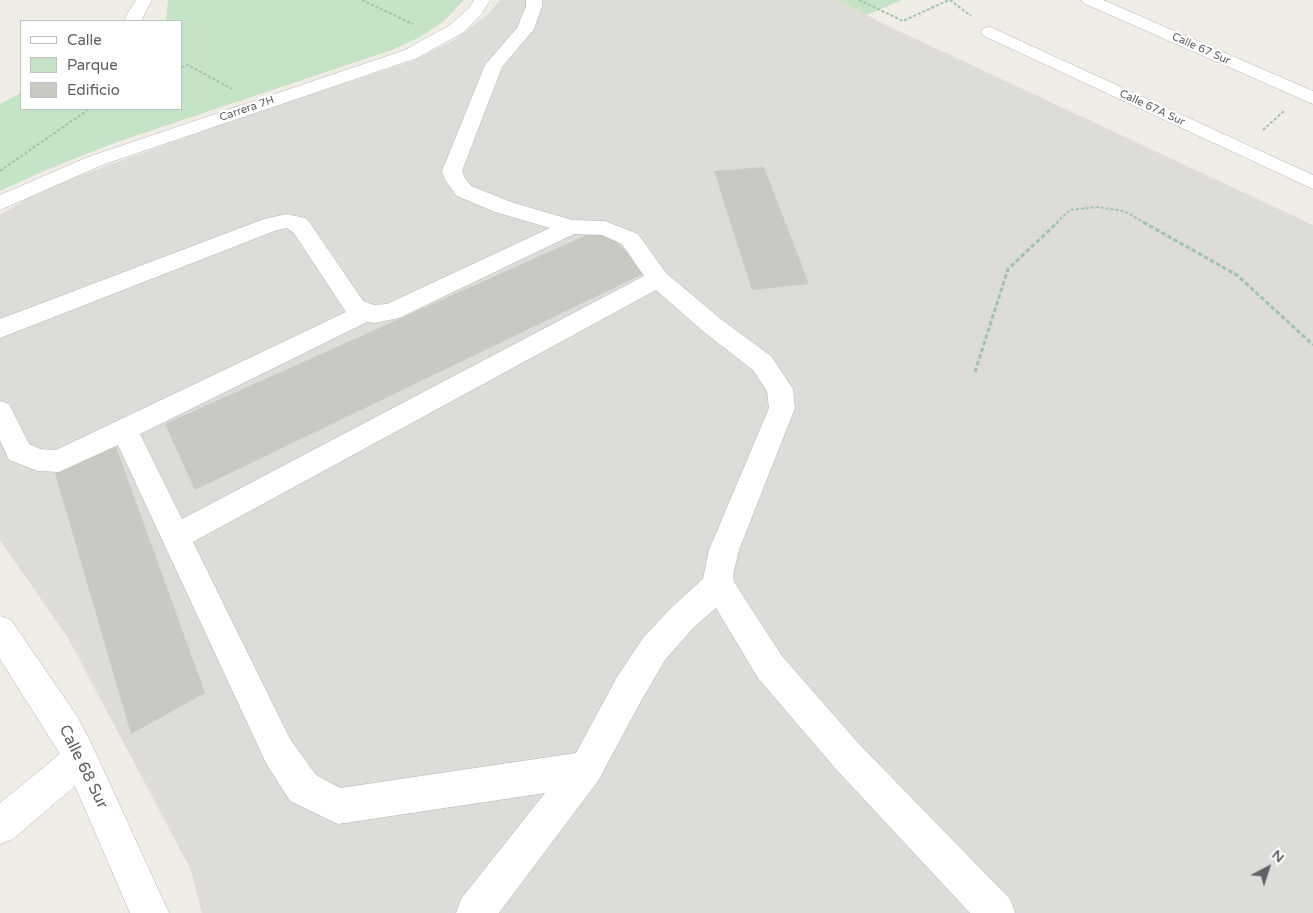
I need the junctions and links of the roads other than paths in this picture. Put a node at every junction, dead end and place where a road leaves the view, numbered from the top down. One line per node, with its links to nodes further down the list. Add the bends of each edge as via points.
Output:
1 (144, 0): 5 (street)
2 (482, 0): 9 (street, Carrera 7H, via 466,20 443,38 411,54 95,161)
3 (534, 0): 10 (street, via 525,29 494,65 452,171 459,186 474,196)
4 (1089, 0): 7 (street, Calle 67 Sur)
5 (133, 20)
6 (990, 32): 8 (street, Calle 67A Sur)
7 (1313, 98)
8 (1313, 184)
9 (0, 203)
10 (570, 227): 11 (street, via 605,228 630,239); 12 (street, via 391,312)
11 (658, 279): 16 (street); 17 (street, via 762,363 780,389 782,408 724,550 718,575)
12 (364, 312): 13 (street, via 355,307 302,228 287,221); 15 (street)
13 (0, 329)
14 (0, 410): 15 (street, via 19,452 38,460 59,461)
15 (124, 429): 16 (street)
16 (176, 536): 20 (street, via 278,750 303,788 338,806)
17 (719, 586): 20 (street, via 683,617 654,649); 24 (street, via 770,667 847,756)
18 (1, 633): 19 (street, Calle 68 Sur, via 65,728)
19 (81, 759): 21 (street); 22 (street, Calle 68 Sur)
20 (586, 769): 23 (street)
21 (0, 826)
22 (150, 913)
23 (475, 913)
24 (996, 913)

